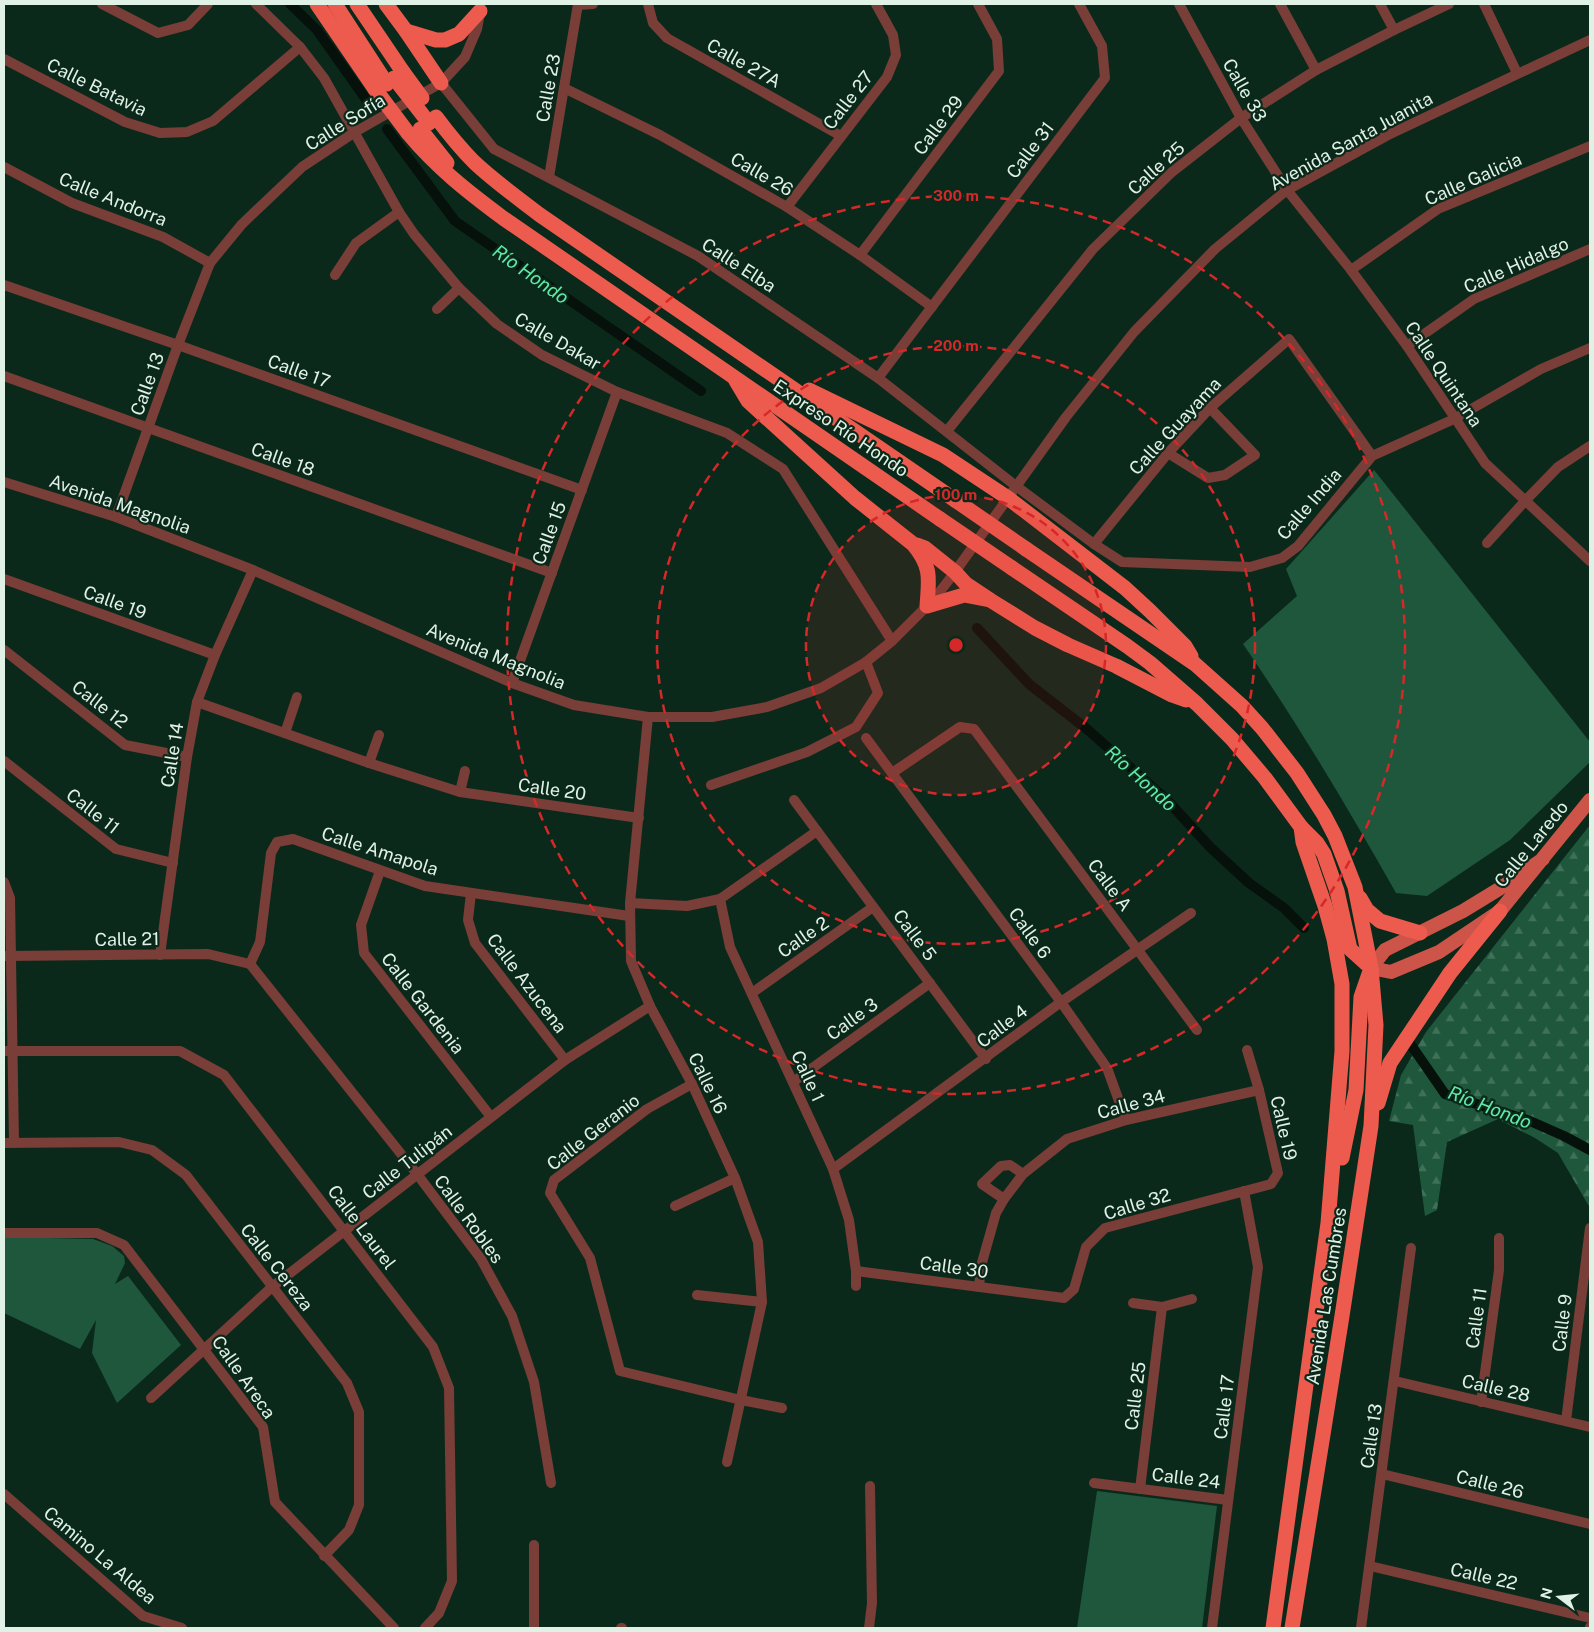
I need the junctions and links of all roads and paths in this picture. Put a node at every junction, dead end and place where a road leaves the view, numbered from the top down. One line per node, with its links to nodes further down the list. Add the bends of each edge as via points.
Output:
1 (102, 4): 2 (street, via 158,33 188,25)
2 (208, 4)
3 (256, 4): 24 (street, Calle Dakar)
4 (317, 4): 28 (highway, Expreso Río Hondo)
5 (335, 4): 28 (highway)
6 (345, 4): 28 (highway)
7 (357, 4): 28 (highway, Expreso Río Hondo)
8 (386, 4): 22 (highway)
9 (593, 4): 19 (street)
10 (648, 4): 34 (street, Calle 27A, via 654,23 668,38)
11 (876, 4): 34 (street, Calle 27, via 893,35 896,55 887,77)
12 (978, 4): 42 (street, Calle 29, via 997,39 999,71)
13 (1079, 4): 48 (street, Calle 31, via 1102,46 1105,78)
14 (1179, 4): 31 (street, Calle 33)
15 (1280, 4): 26 (street)
16 (1380, 4): 21 (street)
17 (1449, 4): 21 (street, Calle 25)
18 (1484, 4): 27 (street)
19 (578, 5): 30 (street, Calle 23)
20 (480, 7): 22 (highway, via 459,34 445,40); 29 (street, Calle Sofía, via 477,29 465,56)
21 (1394, 30): 26 (street, Calle 25)
22 (406, 31): 29 (highway)
23 (1590, 40): 27 (street, Avenida Santa Juanita)
24 (300, 48): 25 (street, Calle Batavia, via 213,121 187,132 160,133 125,122); 33 (street, Calle Dakar, via 324,78)
25 (4, 59)
26 (1316, 70): 31 (street, Calle 25)
27 (1517, 74): 38 (street, Avenida Santa Juanita, via 1388,135)
28 (390, 81): 32 (highway, Expreso Río Hondo, bridge); 32 (highway, Expreso Río Hondo, bridge)
29 (441, 83): 33 (street, Calle Sofía); 37 (street, Calle Elba, via 494,149)
30 (564, 88): 37 (street, Calle 23); 39 (street, Calle 26, via 660,135)
31 (1241, 118): 38 (street, Calle 33); 61 (street, Calle 25, via 1172,172 1093,249)
32 (423, 126): 54 (highway, Expreso Río Hondo, via 436,164 463,189); 56 (highway, Expreso Río Hondo, via 459,146 540,215)
33 (355, 132): 40 (street, Calle Dakar); 43 (street, Calle Sofía, via 302,167 242,224)
34 (841, 136): 39 (street, Calle 27)
35 (1590, 146): 44 (street, Calle Galicia, via 1438,209)
36 (4, 167): 43 (street, Calle Andorra, via 72,203 163,237)
37 (548, 177): 55 (street, Calle Elba, via 698,256)
38 (1287, 190): 44 (street, Calle Quintana); 67 (street, Avenida Santa Juanita, via 1215,249 1134,332 1066,416)
39 (787, 207): 42 (street, Calle 26)
40 (399, 212): 45 (street, via 356,243); 47 (street, Calle Dakar)
41 (1590, 249): 51 (street, Calle Hidalgo, via 1474,299)
42 (860, 255): 48 (street, Calle 26)
43 (210, 263): 50 (street, Calle 13)
44 (1352, 270): 51 (street, Calle Quintana)
45 (335, 275)
46 (4, 285): 50 (street, Calle 17)
47 (458, 288): 49 (street); 57 (street, Calle Dakar, via 497,324 542,355)
48 (932, 308): 55 (street, Calle 31)
49 (437, 309)
50 (178, 345): 60 (street, Calle 13); 66 (street, Calle 17)
51 (1406, 346): 59 (street, Calle Quintana)
52 (1590, 348): 59 (street, Calle India, via 1541,368)
53 (4, 376): 60 (street, Calle 18)
54 (732, 376): 71 (highway, via 748,401 855,498); 88 (highway, Expreso Río Hondo, bridge, via 1127,646)
55 (878, 378): 61 (street, Calle Elba)
56 (791, 386): 67 (highway, via 810,390 943,454); 84 (highway, Expreso Río Hondo, bridge)
57 (617, 392): 66 (street, Calle 15); 80 (street, Calle Dakar, via 726,432 783,469)
58 (1210, 408): 63 (street, Calle Guayama); 63 (street, via 1255,455 1226,475 1208,478); 64 (street, Calle Guayama, via 1289,339)
59 (1454, 418): 64 (street, Calle India); 68 (street, Calle Quintana, via 1485,463)
60 (148, 428): 69 (street, Calle 13); 76 (street, Calle 18)
61 (947, 431): 67 (street, Calle Elba)
62 (1590, 446): 68 (street, via 1558,467)
63 (1168, 453): 72 (street, Calle Guayama)
64 (1372, 456): 72 (street, Calle India, via 1298,546 1282,558 1250,568 1122,562)
65 (4, 482): 69 (street, Avenida Magnolia)
66 (582, 490): 76 (street, Calle 15)
67 (1012, 492): 72 (street, Calle India); 75 (street, Avenida Santa Juanita); 84 (highway, via 1150,611 1185,646)
68 (1525, 501): 70 (street); 73 (street, Calle Quintana)
69 (116, 517): 74 (street, Avenida Magnolia)
70 (1487, 543)
71 (913, 544): 75 (highway, via 925,548); 79 (highway, via 927,565)
72 (1094, 544)
73 (1590, 560)
74 (253, 570): 82 (street, Calle 14); 85 (street, Avenida Magnolia)
75 (955, 572): 78 (highway); 79 (street, Avenida Magnolia)
76 (552, 573): 85 (street, Calle 15)
77 (4, 579): 82 (street, Calle 19)
78 (990, 600): 79 (highway, via 964,595); 88 (highway, via 1051,637 1172,695)
79 (927, 606): 80 (street, Avenida Magnolia)
80 (892, 642): 83 (street, Avenida Magnolia)
81 (4, 650): 93 (street, Calle 12, via 125,745)
82 (215, 655): 87 (street, Calle 14)
83 (866, 662): 89 (street, Avenida Magnolia, via 821,688 767,708 712,717); 98 (street, via 878,693 856,727 808,752)
84 (1195, 664): 109 (highway, Expreso Río Hondo, via 1242,706 1297,773 1335,836)
85 (512, 684): 89 (street, Avenida Magnolia, via 574,705)
86 (297, 697): 90 (street)
87 (197, 702): 90 (street, Calle 20); 93 (street, Calle 14)
88 (1198, 704): 103 (highway, Expreso Río Hondo, via 1232,738)
89 (648, 717): 102 (street, Calle 16)
90 (285, 733): 95 (street, Calle 20)
91 (379, 735): 95 (street)
92 (866, 738): 97 (street, Calle 6)
93 (188, 757): 106 (street, Calle 14)
94 (4, 762): 106 (street, Calle 11, via 116,850)
95 (369, 763): 99 (street, Calle 20)
96 (465, 771): 99 (street)
97 (892, 773): 118 (street, Calle A, via 960,727 974,729); 126 (street, Calle 6)
98 (712, 785)
99 (460, 792): 102 (street, Calle 20)
100 (794, 800): 104 (street, Calle 5)
101 (1590, 800): 105 (main road, Calle Laredo)
102 (639, 818): 112 (street, Calle 16)
103 (1301, 827): 122 (highway, via 1318,843 1327,863 1350,949); 124 (highway, Expreso Río Hondo, via 1330,923)
104 (817, 831): 111 (street); 113 (street, Calle 5)
105 (1542, 859): 114 (main road, Calle Laredo); 117 (main road, via 1499,890)
106 (173, 863): 119 (street, Calle 14)
107 (380, 870): 110 (street, Calle Amapola, via 425,886); 121 (street, Calle Amapola, via 293,839 277,842 271,853 260,942); 136 (street, Calle Gardenia, via 361,925 364,953)
108 (4, 882): 120 (street, via 10,898)
109 (1355, 887): 117 (highway, via 1372,916); 122 (highway, Expreso Río Hondo)
110 (471, 893): 116 (street, Calle Amapola); 132 (street, Calle Azucena, via 468,920 475,944)
111 (720, 899): 112 (street, via 688,906); 125 (street, Calle 1, via 730,948)
112 (630, 903): 116 (street, Calle 16)
113 (874, 907): 123 (street, Calle 5); 125 (street, Calle 2)
114 (1500, 911): 122 (main road, via 1439,952 1391,972); 138 (highway, via 1450,973 1390,1063)
115 (1191, 912): 118 (street, Calle 4)
116 (629, 916): 127 (street, Calle 16, via 631,961)
117 (1420, 933): 122 (main road, via 1385,950)
118 (1138, 949): 126 (street, Calle 4); 128 (street, Calle A)
119 (160, 955): 120 (street, Calle 21); 121 (street, Calle 21, via 208,954)
120 (8, 956): 130 (street)
121 (250, 964): 141 (street, Calle Robles)
122 (1371, 968): 138 (highway, Avenida Las Cumbres, via 1376,1025); 147 (highway, via 1361,996 1356,1090)
123 (930, 983): 131 (street, Calle 5); 133 (street, Calle 3)
124 (1342, 984): 147 (highway, Avenida Las Cumbres, via 1342,1051)
125 (752, 993): 133 (street, Calle 1)
126 (1061, 1002): 131 (street, Calle 4); 137 (street, Calle 6, via 1107,1068)
127 (650, 1006): 132 (street, Calle Tulipán); 134 (street, Calle 16)
128 (1197, 1030)
129 (1247, 1050): 135 (street, Calle 19)
130 (8, 1051): 139 (street); 149 (street, Calle Laurel, via 180,1051 224,1075)
131 (986, 1058): 140 (street, Calle 4)
132 (565, 1060): 136 (street, Calle Tulipán)
133 (793, 1082): 140 (street, Calle 1)
134 (692, 1084): 143 (street, Calle 16); 166 (street, Calle Geranio, via 639,1114 554,1180 550,1193 590,1258 620,1371)
135 (1259, 1090): 137 (street, Calle 34); 144 (street, Calle 19, via 1278,1173 1271,1184)
136 (491, 1117): 141 (street, Calle Tulipán)
137 (1126, 1120): 142 (street, Calle 34, via 1067,1139)
138 (1371, 1126): 191 (highway, Avenida Las Cumbres)
139 (9, 1142): 155 (street, Calle Cereza, via 119,1142 152,1150 186,1175)
140 (833, 1169): 153 (street, Calle 1, via 849,1220)
141 (417, 1174): 149 (street, Calle Tulipán); 173 (street, Calle Robles, via 481,1259 512,1316 534,1382)
142 (1023, 1174): 145 (street, Calle 34); 145 (street, via 1010,1165 1001,1166 982,1184)
143 (735, 1178): 146 (street); 160 (street, Calle 16, via 758,1242)
144 (1244, 1191): 158 (street, Calle 32, via 1105,1228 1086,1247 1074,1288 1064,1298); 178 (street, Calle 17, via 1258,1267)
145 (1004, 1199): 156 (street, Calle 34, via 996,1213)
146 (675, 1206)
147 (1328, 1223): 190 (highway, Avenida Las Cumbres)
148 (1590, 1228): 169 (street, Calle 9)
149 (344, 1231): 155 (street, Calle Tulipán); 186 (street, Calle Laurel, via 433,1348 449,1388 452,1581 440,1614)
150 (4, 1233): 163 (street, Calle Areca, via 97,1234 124,1245)
151 (1499, 1238): 167 (street, Calle 11, via 1500,1270)
152 (1411, 1248): 164 (street, Calle 13)
153 (856, 1270): 154 (street, Calle 1); 156 (street, Calle 30)
154 (856, 1286)
155 (272, 1287): 163 (street, Calle Tulipán); 181 (street, Calle Cereza, via 347,1383 359,1412 358,1505 349,1530)
156 (978, 1287): 158 (street, Calle 30)
157 (698, 1295): 160 (street)
158 (1048, 1296)
159 (1192, 1298): 162 (street)
160 (762, 1302): 166 (street, Calle 16)
161 (1133, 1303): 162 (street)
162 (1162, 1307): 176 (street, Calle 25)
163 (205, 1349): 165 (street, Calle Tulipán); 181 (street, Calle Areca, via 263,1427 275,1502)
164 (1395, 1381): 167 (street, Calle 28); 172 (street, Calle 13)
165 (151, 1398)
166 (741, 1400): 168 (street, Calle Geranio); 171 (street, Calle 16)
167 (1481, 1402): 169 (street, Calle 28)
168 (782, 1408)
169 (1566, 1422): 170 (street, Calle 28)
170 (1590, 1427)
171 (728, 1462)
172 (1382, 1474): 179 (street, Calle 26); 182 (street, Calle 13)
173 (550, 1483)
174 (1094, 1483): 176 (street, Calle 24)
175 (870, 1486): 188 (street, via 872,1603)
176 (1140, 1489): 178 (street, Calle 24)
177 (4, 1494): 184 (street, Camino La Aldea, via 143,1616)
178 (1228, 1500): 189 (street, Calle 17)
179 (1590, 1524)
180 (534, 1545): 187 (street)
181 (324, 1556): 185 (street, Calle Areca)
182 (1370, 1566): 183 (street, Calle 22); 192 (street, Calle 13)
183 (1590, 1618)
184 (182, 1628)
185 (394, 1628)
186 (425, 1628)
187 (534, 1628)
188 (869, 1628)
189 (1212, 1628)
190 (1273, 1628)
191 (1292, 1628)
192 (1362, 1628)

